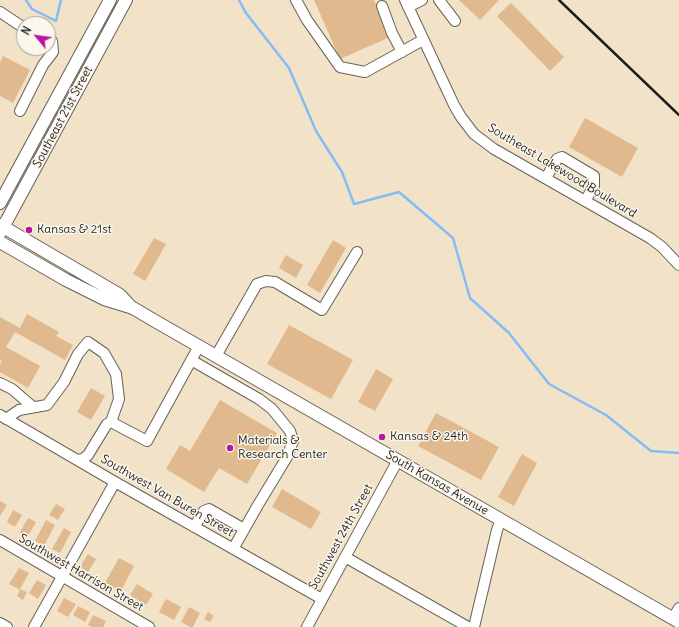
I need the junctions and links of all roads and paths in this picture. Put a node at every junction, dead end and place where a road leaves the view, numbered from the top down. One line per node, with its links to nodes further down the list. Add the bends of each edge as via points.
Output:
1 (110, 0): 17 (main road, Southeast 21st Street)
2 (126, 0): 18 (main road, Southeast 21st Street)
3 (296, 0): 12 (street, via 340,67 365,72)
4 (422, 0): 6 (street)
5 (439, 0): 9 (street)
6 (407, 4): 11 (street, Southeast Lakewood Boulevard)
7 (382, 6): 12 (street)
8 (0, 12): 10 (street)
9 (455, 21)
10 (16, 23)
11 (423, 40): 12 (street); 15 (street, Southeast Lakewood Boulevard, via 454,105 474,134 494,149)
12 (402, 52)
13 (50, 56): 14 (street)
14 (20, 111)
15 (546, 178): 16 (street, Southeast Lakewood Boulevard); 16 (street, via 557,159 562,158 594,176 594,186)
16 (585, 201): 21 (street, Southeast Lakewood Boulevard, via 650,238)
17 (0, 203)
18 (1, 228): 22 (main road, South Kansas Avenue, via 120,295)
19 (0, 242): 22 (main road, South Kansas Avenue, via 104,299)
20 (357, 252): 24 (street, via 322,310 275,282 257,284)
21 (679, 265)
22 (133, 308): 23 (main road, South Kansas Avenue)
23 (199, 346): 24 (main road, South Kansas Avenue); 25 (street)
24 (216, 356): 31 (main road, South Kansas Avenue)
25 (191, 360): 29 (street, via 147,441); 35 (street, via 259,399 272,409 290,431 292,441 288,457)
26 (0, 383): 27 (street, via 12,389)
27 (33, 407): 28 (street); 29 (street, via 47,405 88,342 104,353 116,374 119,399)
28 (3, 417): 30 (street, Southwest Van Buren Street)
29 (111, 422): 30 (street, via 107,424 88,455)
30 (77, 460): 32 (street, Southwest Van Buren Street)
31 (398, 460): 33 (main road, South Kansas Avenue); 38 (street, Southwest 24th Street)
32 (115, 482): 34 (street, Southwest Van Buren Street); 39 (street)
33 (501, 519): 41 (main road, South Kansas Avenue); 48 (street)
34 (194, 527): 35 (street, via 204,511 209,509); 37 (street, Southwest Van Buren Street)
35 (244, 529): 37 (street)
36 (0, 540): 39 (street, Southwest Harrison Street)
37 (233, 549): 40 (street, Southwest Van Buren Street)
38 (345, 557): 40 (street, Southwest 24th Street); 47 (street)
39 (62, 577): 44 (street); 45 (street, Southwest Harrison Street)
40 (322, 599): 46 (street, Southwest 24th Street)
41 (677, 616)
42 (0, 623): 43 (street)
43 (7, 627)
44 (34, 627)
45 (149, 627)
46 (307, 627)
47 (468, 627)
48 (474, 627)

